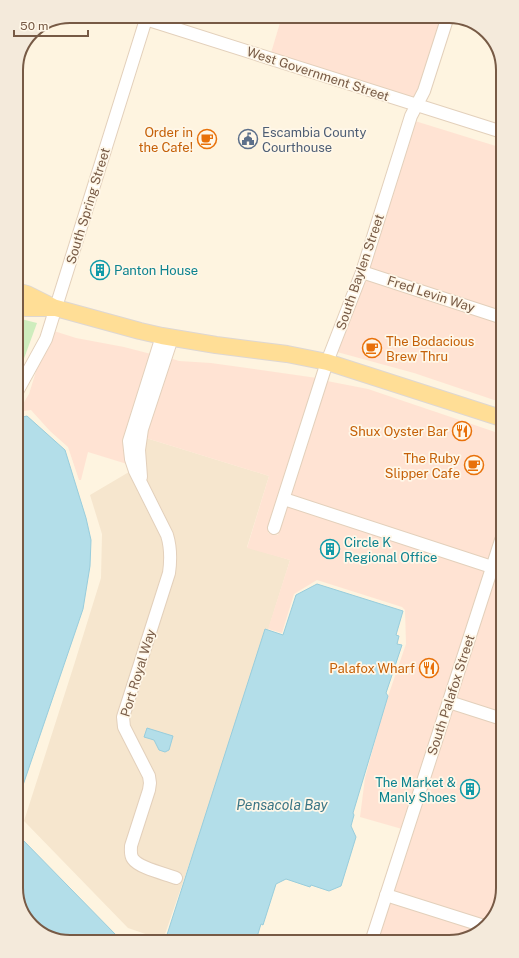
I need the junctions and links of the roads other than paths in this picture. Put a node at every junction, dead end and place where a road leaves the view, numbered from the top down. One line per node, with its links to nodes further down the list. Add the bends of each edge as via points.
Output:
1 (141, 23): 9 (street, South Spring Street)
2 (162, 23): 4 (street, West Government Street)
3 (446, 23): 4 (street, South Baylen Street)
4 (417, 105): 5 (street, West Government Street); 6 (street, South Baylen Street, via 411,116)
5 (496, 130)
6 (362, 272): 10 (street, Fred Levin Way); 12 (street, South Baylen Street)
7 (23, 293): 9 (main road)
8 (23, 307): 9 (main road)
9 (56, 308): 11 (main road); 13 (street, South Spring Street, via 46,339)
10 (496, 315)
11 (167, 337): 12 (main road); 21 (street, Port Royal Way, via 140,422 132,463 167,535 171,560 123,717 124,727 149,776 150,783 130,846 131,853 140,865)
12 (327, 362): 14 (main road); 15 (street, South Baylen Street)
13 (23, 381)
14 (496, 416)
15 (284, 499): 16 (street, South Baylen Street); 17 (street)
16 (274, 528)
17 (496, 568)
18 (496, 571): 19 (street, South Palafox Street)
19 (449, 702): 20 (street); 22 (street, South Palafox Street)
20 (496, 718)
21 (176, 878)
22 (386, 895): 23 (street); 24 (street, South Palafox Street)
23 (478, 924)
24 (373, 935)

